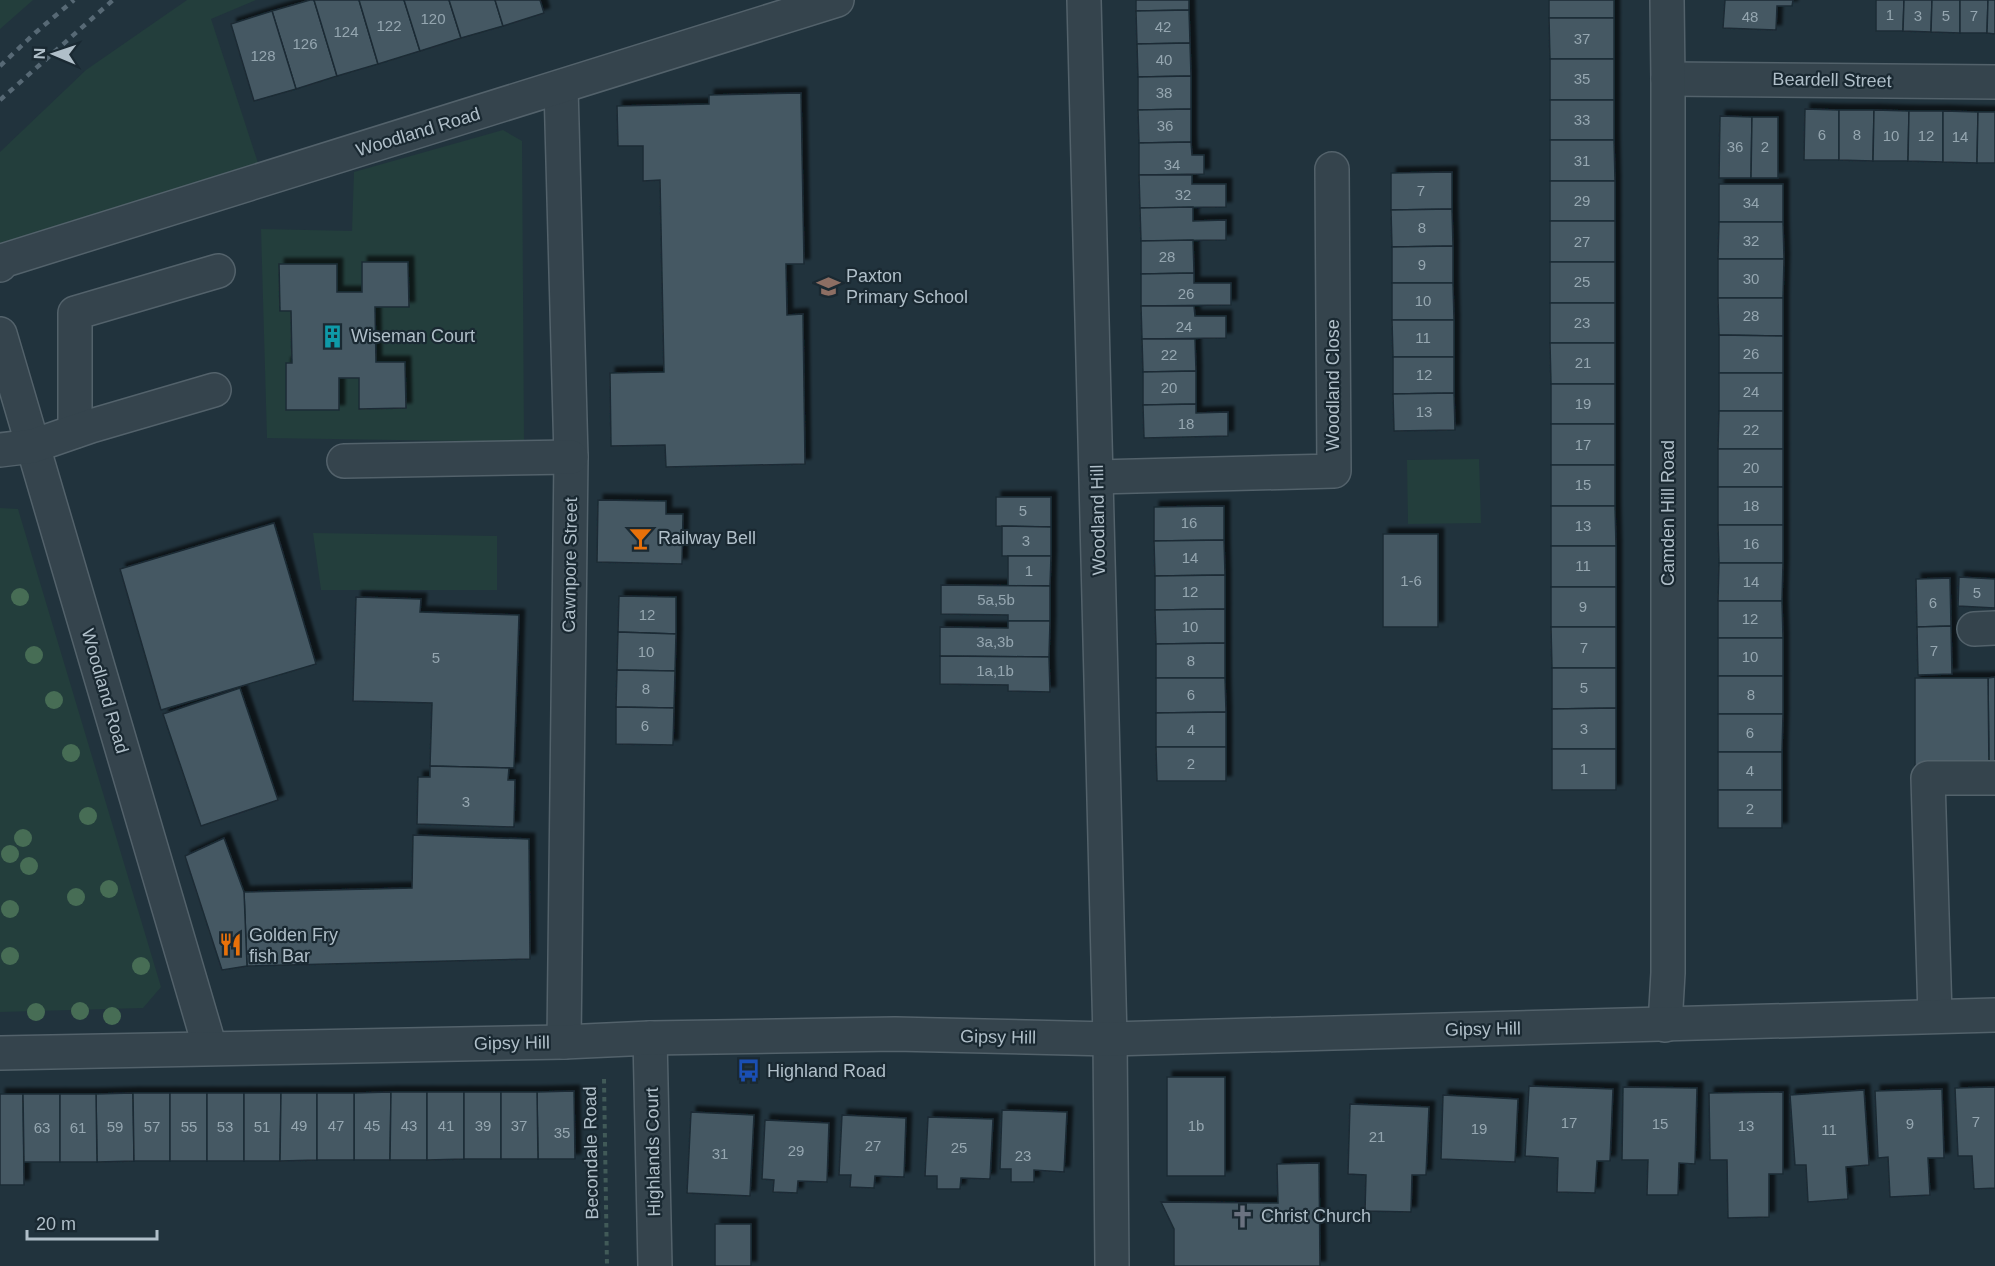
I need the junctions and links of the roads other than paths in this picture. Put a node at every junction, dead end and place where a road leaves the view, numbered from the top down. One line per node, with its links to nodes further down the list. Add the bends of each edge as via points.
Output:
1 (837, 0): 6 (street, Woodland Road)
2 (1084, 0): 17 (street, Woodland Hill)
3 (1666, 0): 4 (street, Camden Hill Road)
4 (1668, 79): 5 (street, Beardell Street); 21 (street, Camden Hill Road)
5 (1995, 82)
6 (561, 87): 8 (street, Woodland Road, via 2,261); 15 (street, Cawnpore Street)
7 (1332, 169): 17 (street, Woodland Close, via 1334,471)
8 (0, 265)
9 (218, 271): 12 (street, via 75,313)
10 (0, 334): 13 (street, Woodland Road)
11 (214, 390): 12 (street)
12 (75, 431): 13 (street)
13 (33, 446): 14 (street); 25 (street, Woodland Road)
14 (0, 450)
15 (571, 457): 16 (street); 24 (street, Cawnpore Street)
16 (344, 461)
17 (1097, 477): 23 (street, Woodland Hill)
18 (1995, 778): 20 (street, via 1928,778)
19 (1995, 1015): 20 (street, Gipsy Hill)
20 (1935, 1016): 21 (street, Gipsy Hill)
21 (1665, 1025): 23 (street, Gipsy Hill)
22 (650, 1038): 23 (street, Gipsy Hill, via 895,1034); 24 (street, Gipsy Hill); 27 (street, Highlands Court)
23 (1110, 1039): 28 (street)
24 (564, 1042): 25 (street, Gipsy Hill)
25 (210, 1048): 26 (street, Gipsy Hill)
26 (0, 1053)
27 (656, 1266)
28 (1112, 1266)

